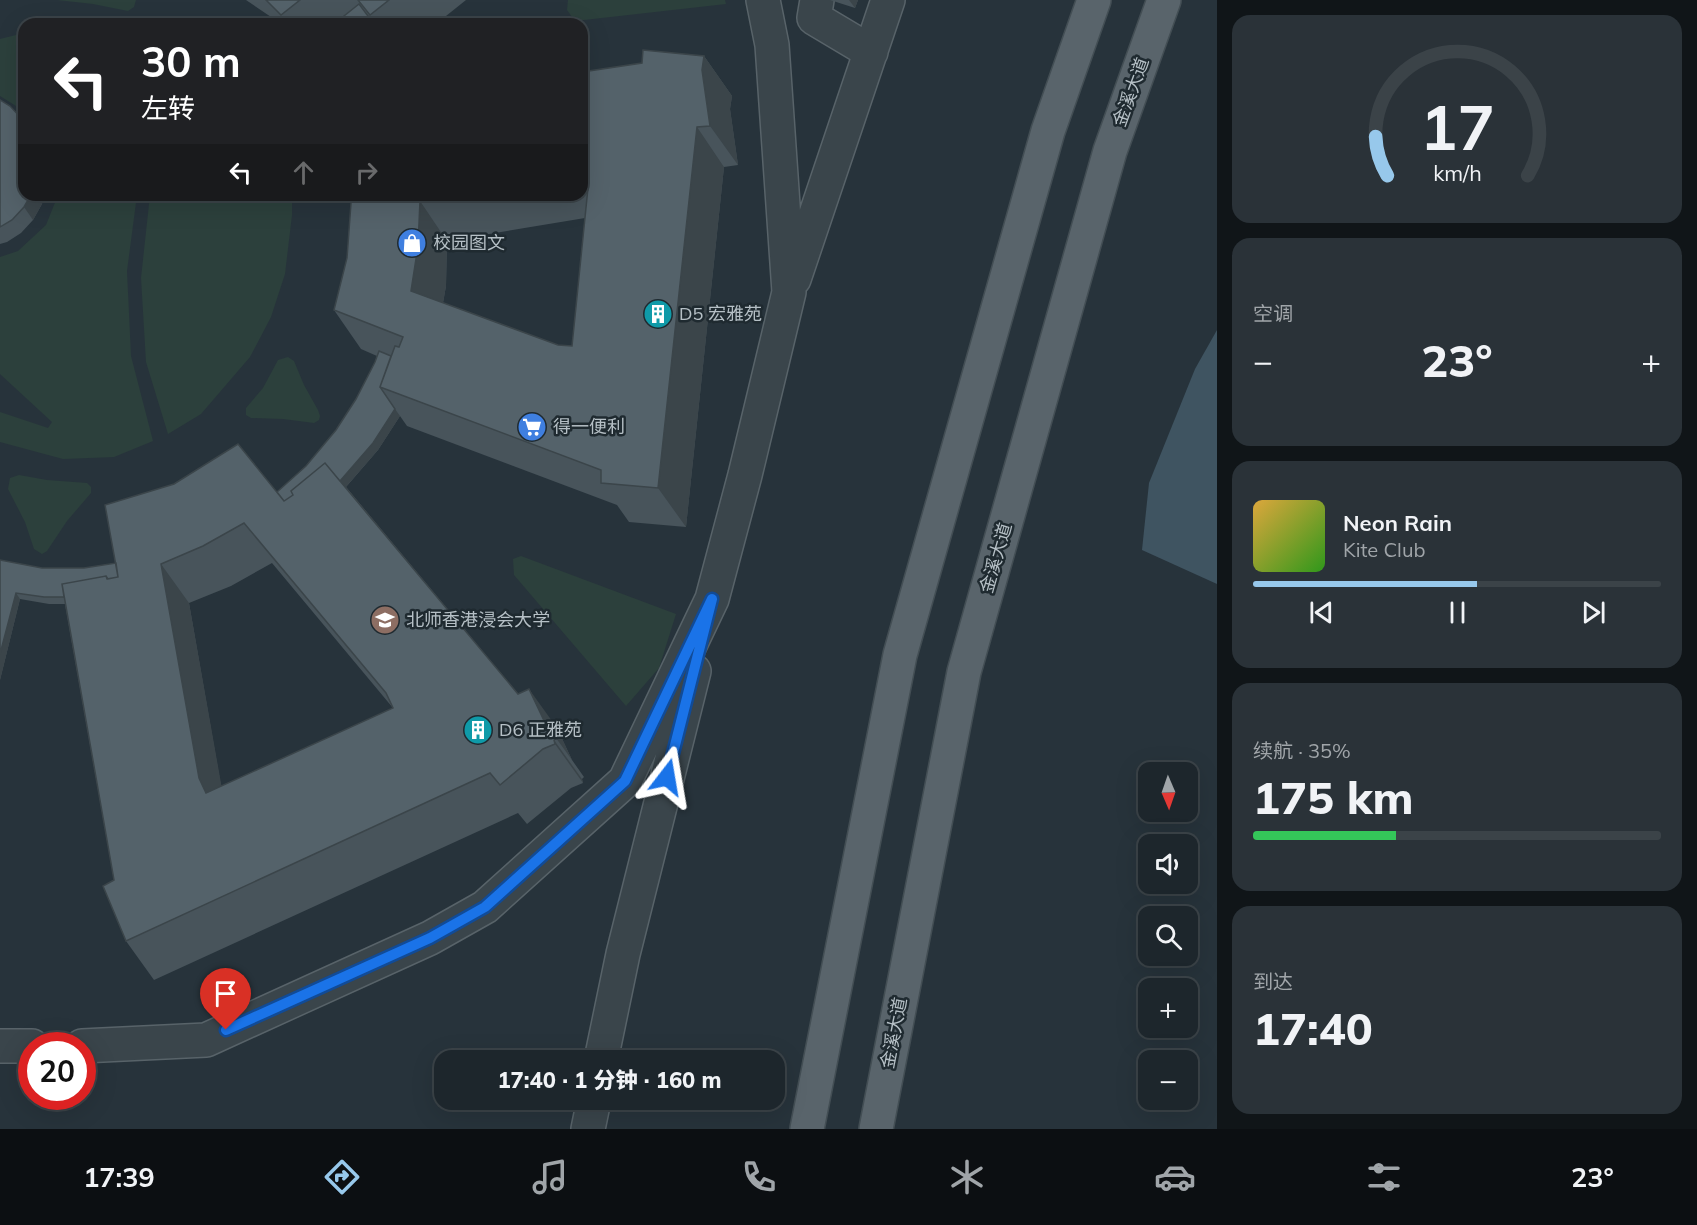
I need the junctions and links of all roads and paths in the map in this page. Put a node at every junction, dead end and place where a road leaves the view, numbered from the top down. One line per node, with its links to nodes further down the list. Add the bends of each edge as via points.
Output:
1 (763, 0): 7 (lane, via 772,45)
2 (818, 0): 6 (lane, via 814,18)
3 (888, 0): 6 (lane)
4 (1094, 0): 15 (main road, via 1048,131 900,655)
5 (1164, 0): 16 (main road, 金溪大道, via 1110,151 964,672)
6 (871, 52): 7 (lane)
7 (789, 292): 8 (lane)
8 (712, 599): 9 (lane, via 625,781 485,907 430,938 206,1040); 12 (lane, via 623,954)
9 (96, 1045)
10 (0, 1046): 11 (lane)
11 (18, 1046)
12 (604, 1050)
13 (592, 1110): 14 (lane)
14 (588, 1129)
15 (807, 1129)
16 (876, 1129)

